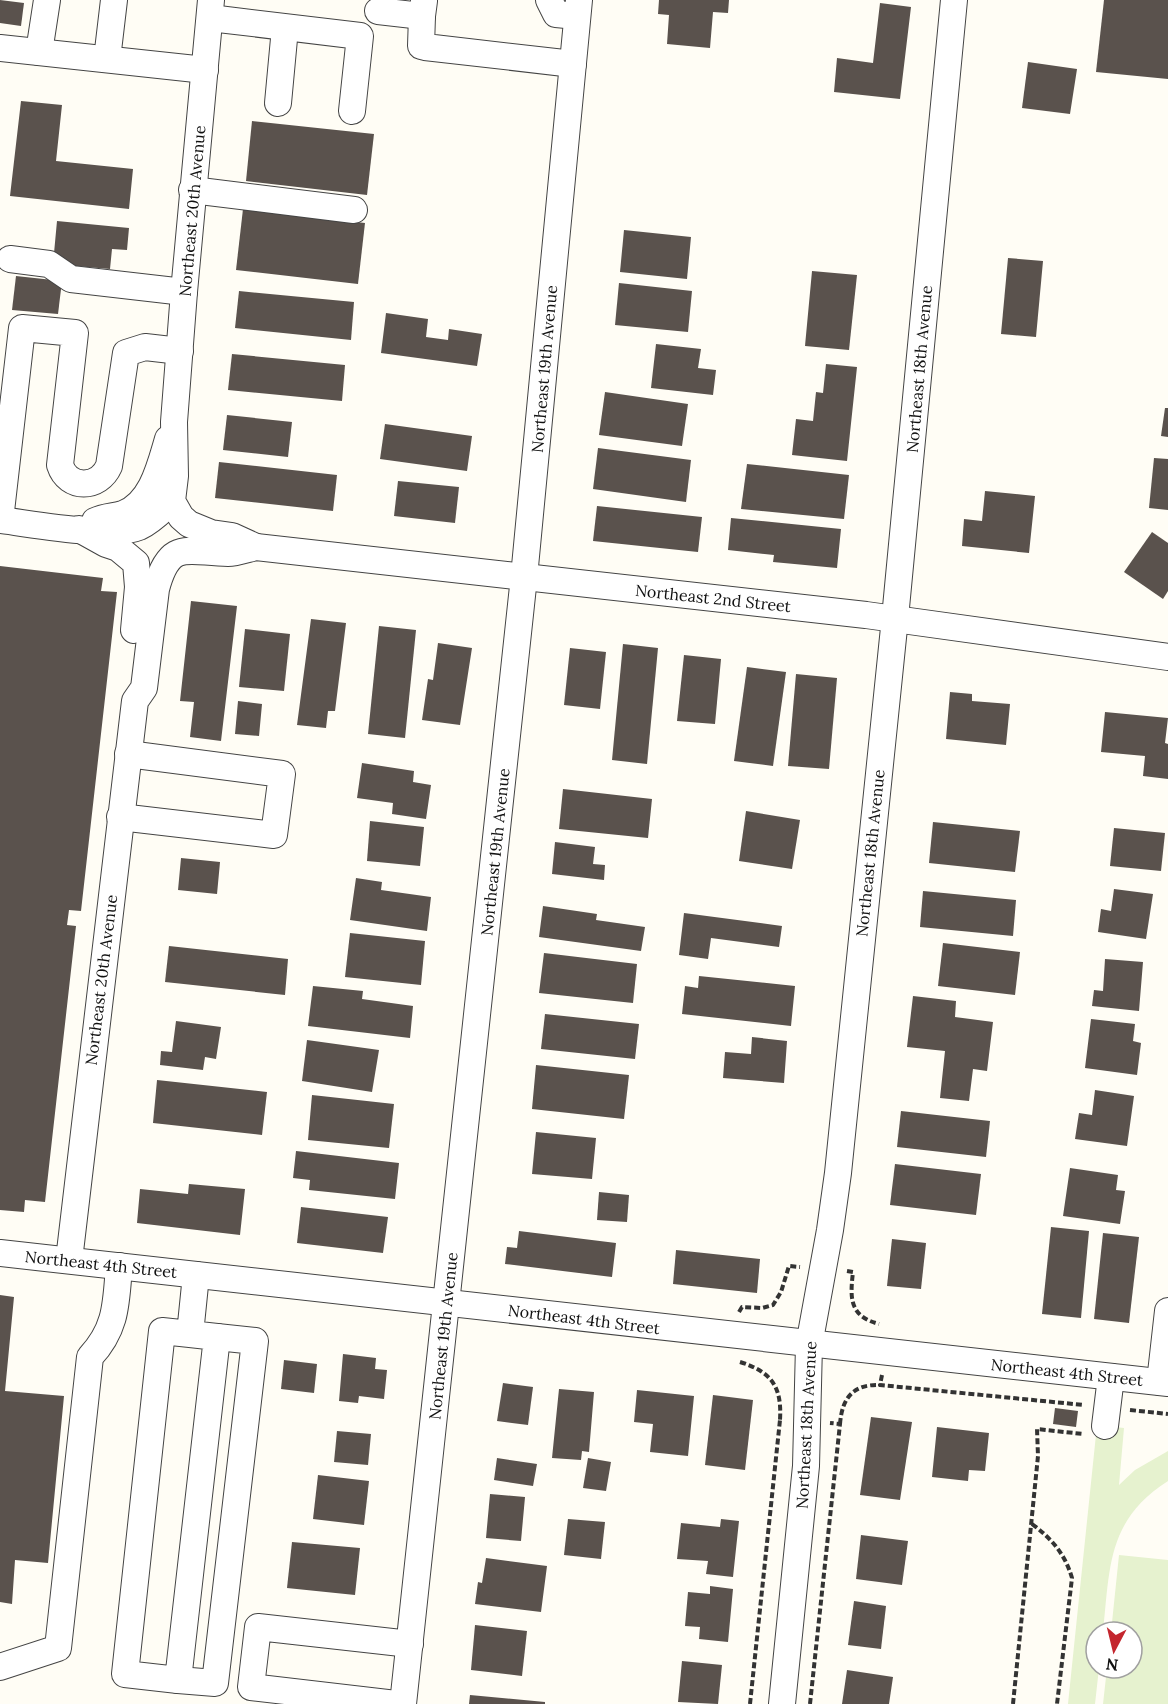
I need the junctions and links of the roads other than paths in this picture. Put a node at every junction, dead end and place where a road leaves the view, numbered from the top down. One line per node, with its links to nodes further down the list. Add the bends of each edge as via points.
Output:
1 (47, 0): 12 (street)
2 (114, 0): 13 (street)
3 (549, 0): 7 (street, via 556,14)
4 (954, 0): 30 (street, Northeast 18th Avenue)
5 (378, 5): 6 (street); 10 (street)
6 (423, 8): 14 (street, via 422,46)
7 (578, 8): 14 (street, Northeast 19th Avenue)
8 (211, 9): 9 (street); 15 (street, Northeast 20th Avenue)
9 (285, 28): 10 (street); 16 (street)
10 (360, 36): 17 (street)
11 (0, 48): 12 (street)
12 (39, 52): 13 (street)
13 (107, 59): 15 (street)
14 (573, 64): 29 (street, Northeast 19th Avenue)
15 (205, 70): 18 (street, Northeast 20th Avenue)
16 (278, 103)
17 (352, 111)
18 (192, 190): 19 (street); 21 (street, Northeast 20th Avenue)
19 (354, 210)
20 (10, 259): 21 (street, via 49,264 71,279)
21 (184, 292): 22 (street, Northeast 20th Avenue)
22 (180, 351): 23 (street, Northeast 20th Avenue); 25 (street, via 145,347 126,353 109,466 100,479 83,484 68,478 60,465 75,333 22,328)
23 (174, 422): 24 (street); 26 (street, via 155,480 146,495 124,513 104,516)
24 (172, 501): 26 (street, via 139,527 119,531); 27 (street, Northeast 2nd Street, via 180,517 189,524)
25 (0, 520): 26 (street)
26 (79, 529): 32 (street, Northeast 20th Avenue, via 118,548 136,563 138,587 129,687)
27 (256, 547): 28 (street, Northeast 2nd Street, via 230,553 190,549); 29 (street, Northeast 2nd Street)
28 (179, 553): 32 (street, Northeast 20th Avenue, via 171,557 160,575 144,688)
29 (524, 577): 30 (street, Northeast 2nd Street); 39 (street, Northeast 19th Avenue)
30 (895, 618): 31 (street, Northeast 2nd Street); 43 (street, Northeast 18th Avenue, via 838,1173)
31 (1168, 657)
32 (135, 701): 33 (street, Northeast 20th Avenue)
33 (128, 754): 34 (street, Northeast 20th Avenue); 34 (street, via 282,774 274,836)
34 (120, 817): 36 (street, Northeast 20th Avenue)
35 (0, 1253): 36 (street, Northeast 4th Street)
36 (69, 1260): 37 (street, Northeast 4th Street)
37 (119, 1266): 38 (street, Northeast 4th Street); 48 (street, via 114,1318 104,1340 90,1357 58,1648)
38 (196, 1275): 39 (street, Northeast 4th Street); 41 (street)
39 (447, 1303): 43 (street, Northeast 4th Street); 47 (street, Northeast 19th Avenue)
40 (1168, 1311): 45 (street)
41 (190, 1334): 42 (street); 49 (street, via 162,1331 125,1674)
42 (218, 1337): 49 (street); 49 (street, via 255,1341 215,1683)
43 (809, 1345): 44 (street, Northeast 4th Street); 52 (street, Northeast 18th Avenue, via 806,1466)
44 (1111, 1377): 45 (street, Northeast 4th Street); 46 (street)
45 (1164, 1383)
46 (1096, 1430)
47 (410, 1644): 50 (street, via 258,1627 251,1687); 51 (street, Northeast 19th Avenue)
48 (0, 1666)
49 (178, 1680)
50 (396, 1704)
51 (403, 1704)
52 (782, 1704)

